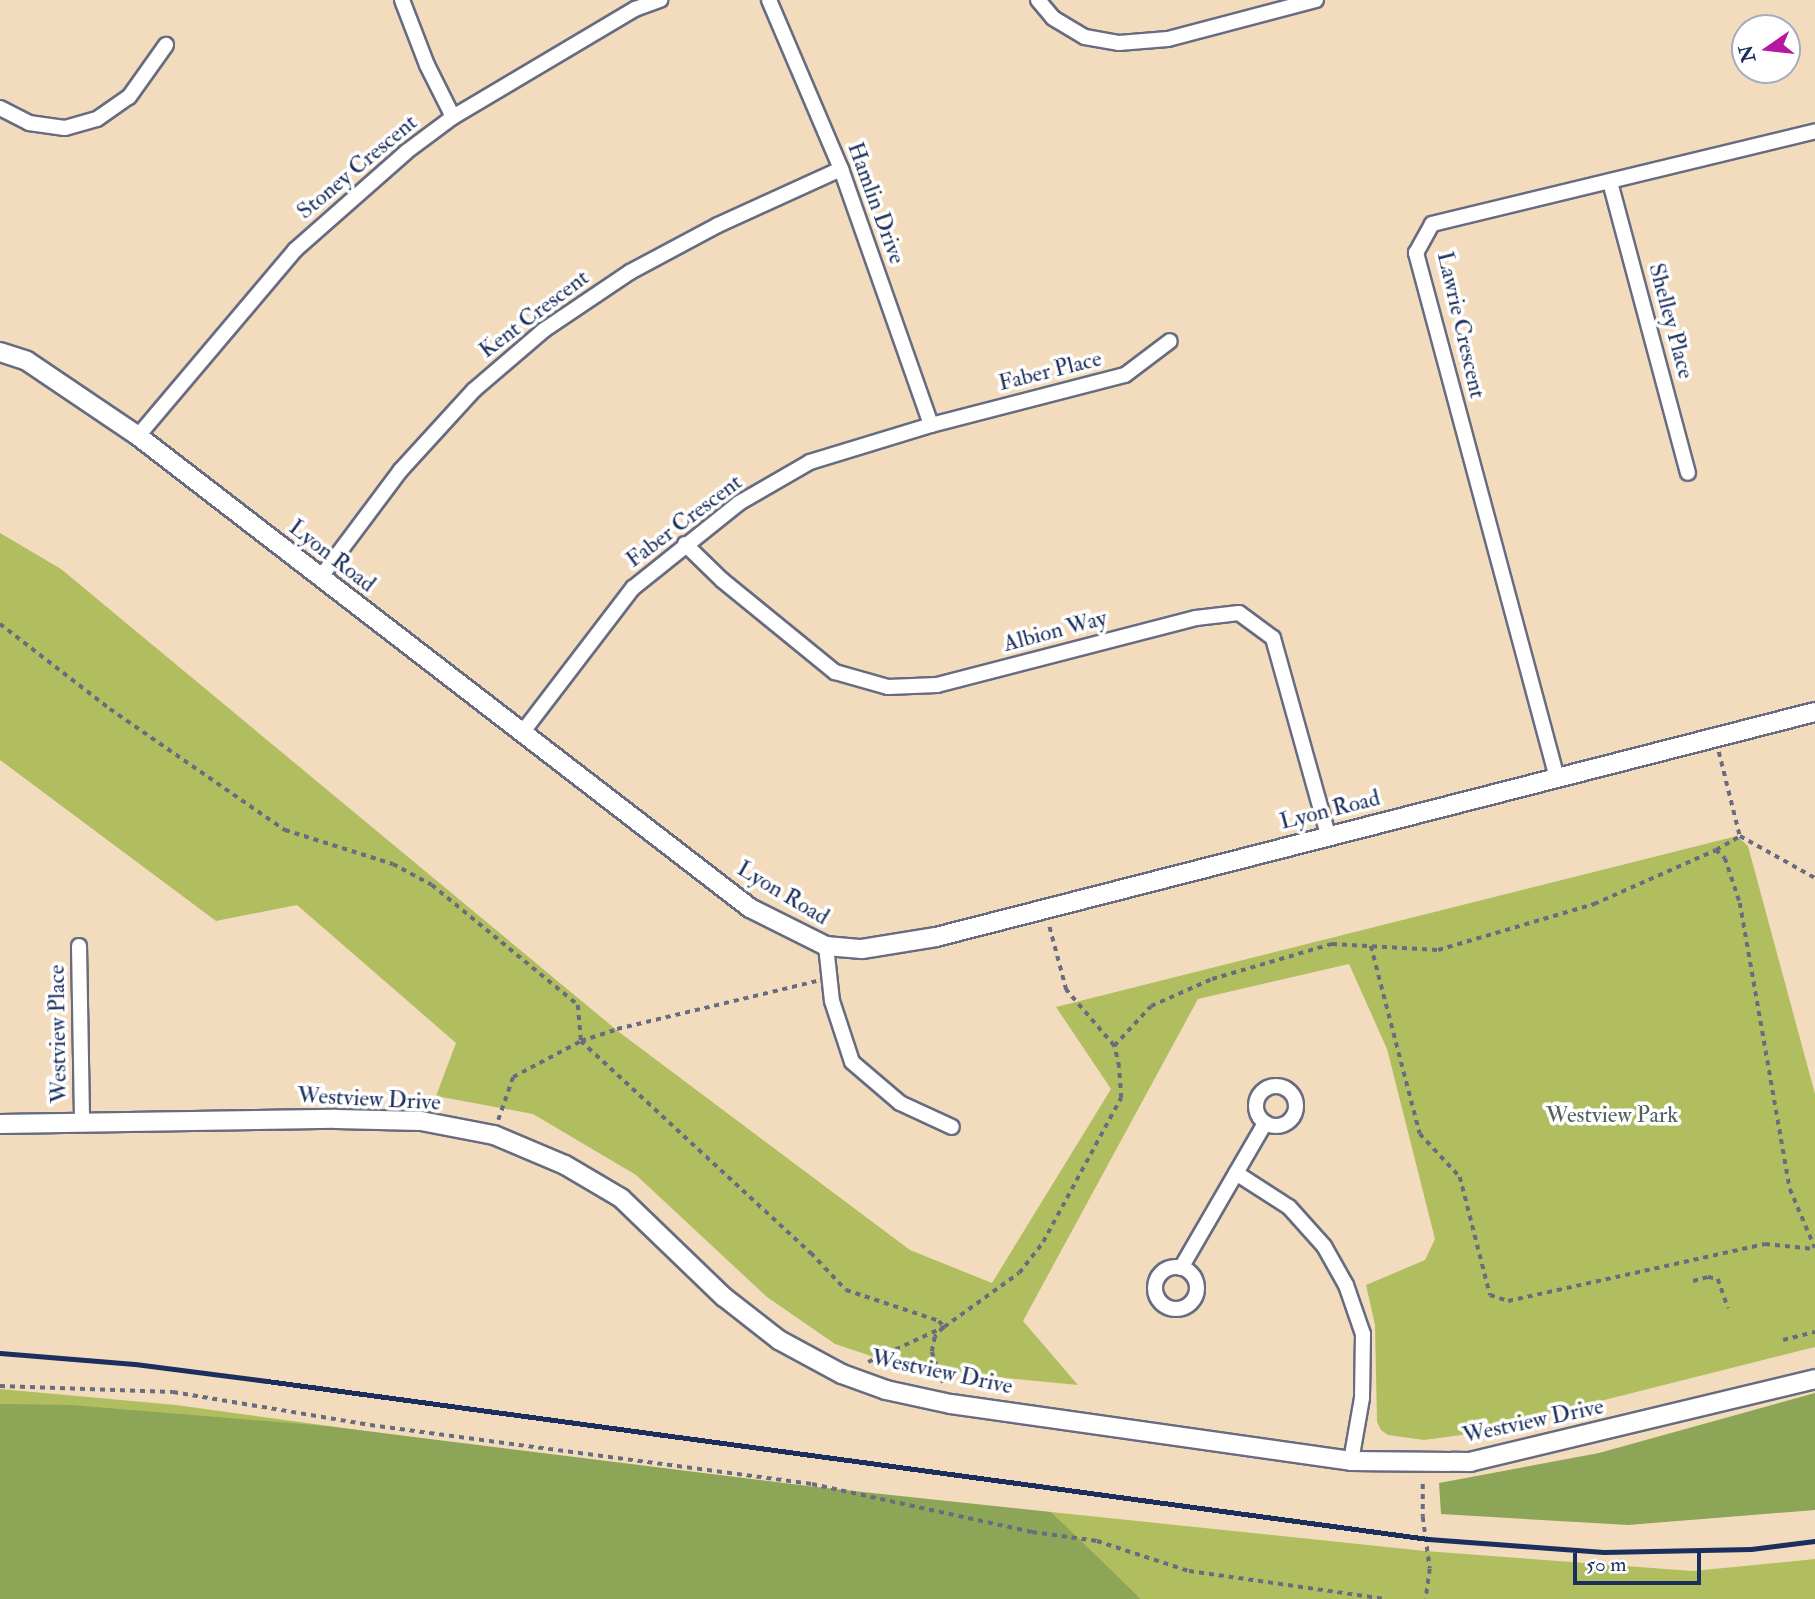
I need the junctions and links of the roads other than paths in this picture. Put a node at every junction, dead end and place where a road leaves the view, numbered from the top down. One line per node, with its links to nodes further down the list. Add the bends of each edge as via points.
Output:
1 (402, 0): 8 (street)
2 (660, 0): 8 (street, Stoney Crescent, via 635,9)
3 (769, 0): 10 (street, Hamlin Drive)
4 (1038, 0): 5 (street, via 1053,18 1085,37 1119,43 1168,39)
5 (1316, 0)
6 (166, 45): 7 (street, via 129,97 97,119 65,128 29,123)
7 (0, 108)
8 (453, 117): 15 (street, Stoney Crescent, via 295,250)
9 (1815, 131): 11 (street, Lawrie Crescent)
10 (841, 169): 14 (street, Hamlin Drive); 18 (street, Kent Crescent, via 718,225 630,272 544,330 474,390 400,471)
11 (1610, 182): 16 (street, Shelley Place); 21 (street, Lawrie Crescent, via 1432,224 1416,253)
12 (1170, 341): 14 (street, Faber Place, via 1125,375)
13 (0, 352): 15 (street, Lyon Road, via 27,360)
14 (932, 425): 17 (street, Faber Crescent, via 810,461 739,503)
15 (138, 436): 18 (street, Lyon Road)
16 (1688, 473)
17 (685, 544): 20 (street, Faber Crescent, via 633,588); 22 (street, Albion Way, via 835,673 888,687 937,685 1196,618 1240,613 1273,638)
18 (320, 578): 20 (street, Lyon Road)
19 (1815, 712): 21 (street, Lyon Road)
20 (522, 733): 24 (street, Lyon Road, via 750,908)
21 (1557, 778): 22 (street, Lyon Road)
22 (1328, 835): 24 (street, Lyon Road, via 936,936 862,949)
23 (79, 946): 25 (street, Westview Place)
24 (826, 946): 28 (street, via 832,1002 852,1062 900,1103)
25 (82, 1121): 27 (street, Westview Drive); 32 (street, Westview Drive, via 421,1121 494,1135 565,1165 621,1198 724,1297 779,1340 842,1374 886,1390 951,1404)
26 (1265, 1123): 29 (street)
27 (0, 1124)
28 (952, 1127)
29 (1236, 1173): 30 (street); 32 (street, via 1289,1207 1324,1246 1346,1285 1363,1334 1363,1398)
30 (1181, 1268)
31 (1815, 1379): 32 (street, Westview Drive, via 1470,1462)
32 (1351, 1461)

